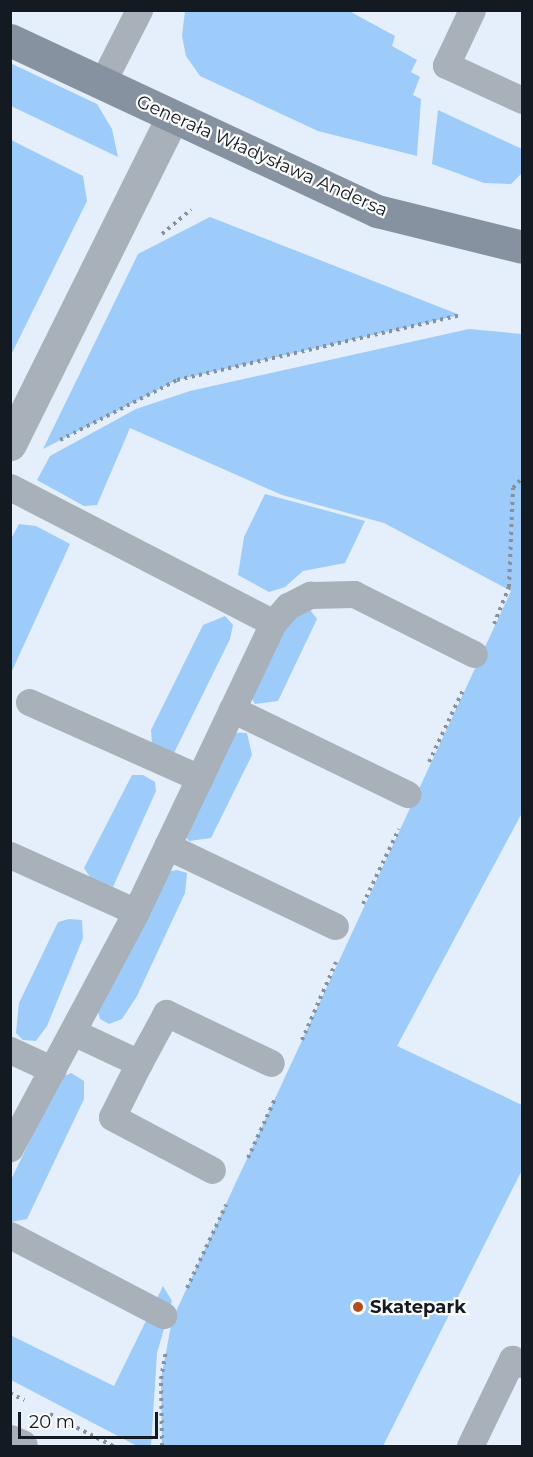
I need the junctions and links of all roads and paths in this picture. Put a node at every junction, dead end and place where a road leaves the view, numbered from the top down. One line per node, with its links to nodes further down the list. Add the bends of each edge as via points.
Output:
1 (139, 10): 4 (lane)
2 (472, 10): 5 (lane, via 446,65)
3 (10, 40): 4 (main road, Generała Władysława Andersa)
4 (102, 83): 6 (main road, Generała Władysława Andersa)
5 (522, 100)
6 (172, 117): 7 (main road, Generała Władysława Andersa, via 377,211); 10 (street)
7 (522, 247)
8 (460, 315): 9 (path, via 177,380)
9 (53, 443)
10 (10, 444)
11 (10, 487): 12 (lane)
12 (273, 623): 13 (lane, via 288,606 310,596 354,594); 15 (lane)
13 (474, 654)
14 (29, 702): 16 (lane)
15 (232, 709): 16 (lane); 17 (lane)
16 (200, 778): 18 (lane)
17 (407, 794)
18 (167, 846): 20 (lane); 21 (lane)
19 (10, 855): 20 (lane)
20 (136, 912): 22 (lane)
21 (335, 926)
22 (73, 1032): 24 (lane); 26 (lane)
23 (10, 1050): 26 (lane)
24 (139, 1063): 25 (lane, via 166,1013); 28 (lane, via 112,1117)
25 (271, 1063)
26 (53, 1070): 27 (lane)
27 (10, 1148)
28 (212, 1170)
29 (10, 1235): 30 (lane)
30 (163, 1315)
31 (522, 1364): 38 (lane, via 512,1359)
32 (10, 1393): 33 (path)
33 (31, 1404)
34 (41, 1409): 37 (path)
35 (10, 1441): 36 (street)
36 (21, 1446)
37 (113, 1446)
38 (470, 1446)

